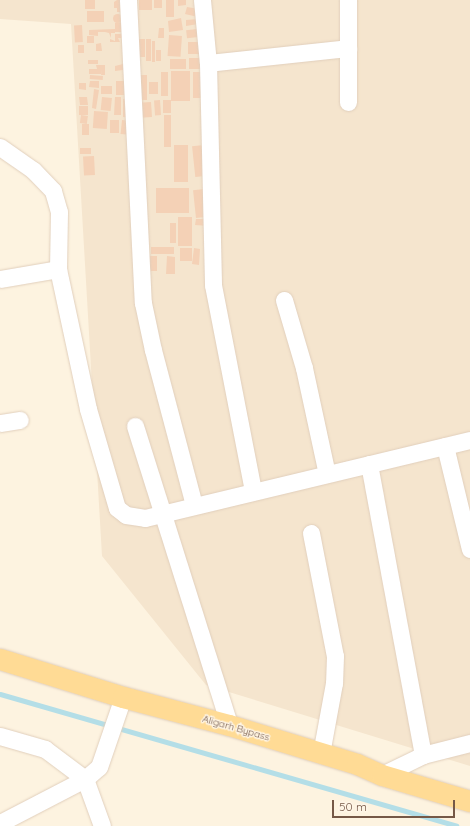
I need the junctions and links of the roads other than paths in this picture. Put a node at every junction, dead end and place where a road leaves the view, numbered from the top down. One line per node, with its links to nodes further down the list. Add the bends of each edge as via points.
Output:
1 (128, 0): 19 (street, via 143,303)
2 (202, 0): 5 (street)
3 (348, 0): 4 (street)
4 (348, 48): 5 (street); 6 (street)
5 (208, 63): 18 (street, via 213,284)
6 (348, 102)
7 (0, 147): 8 (street, via 34,170 53,191 59,212)
8 (58, 269): 9 (street); 20 (street, via 88,409 117,508 126,515 145,518)
9 (0, 279)
10 (284, 300): 17 (street, via 304,368)
11 (20, 420): 12 (street)
12 (0, 423)
13 (135, 426): 20 (street)
14 (470, 440): 15 (street)
15 (445, 446): 16 (street); 22 (street)
16 (369, 464): 17 (street); 29 (street)
17 (327, 474): 18 (street)
18 (253, 491): 19 (street)
19 (194, 505): 20 (street)
20 (163, 514): 25 (street)
21 (311, 533): 28 (street, via 335,656 334,683)
22 (470, 549)
23 (0, 659): 24 (main road, Aligarh Bypass)
24 (123, 697): 25 (main road, Aligarh Bypass); 31 (street, via 99,767)
25 (229, 725): 28 (main road, Aligarh Bypass)
26 (0, 736): 31 (street, via 45,749)
27 (470, 743): 29 (street)
28 (321, 754): 30 (main road, Aligarh Bypass, via 357,764)
29 (423, 755): 30 (street)
30 (382, 775): 32 (main road, Aligarh Bypass)
31 (85, 779): 33 (street); 34 (street)
32 (470, 801)
33 (0, 822)
34 (102, 826)

